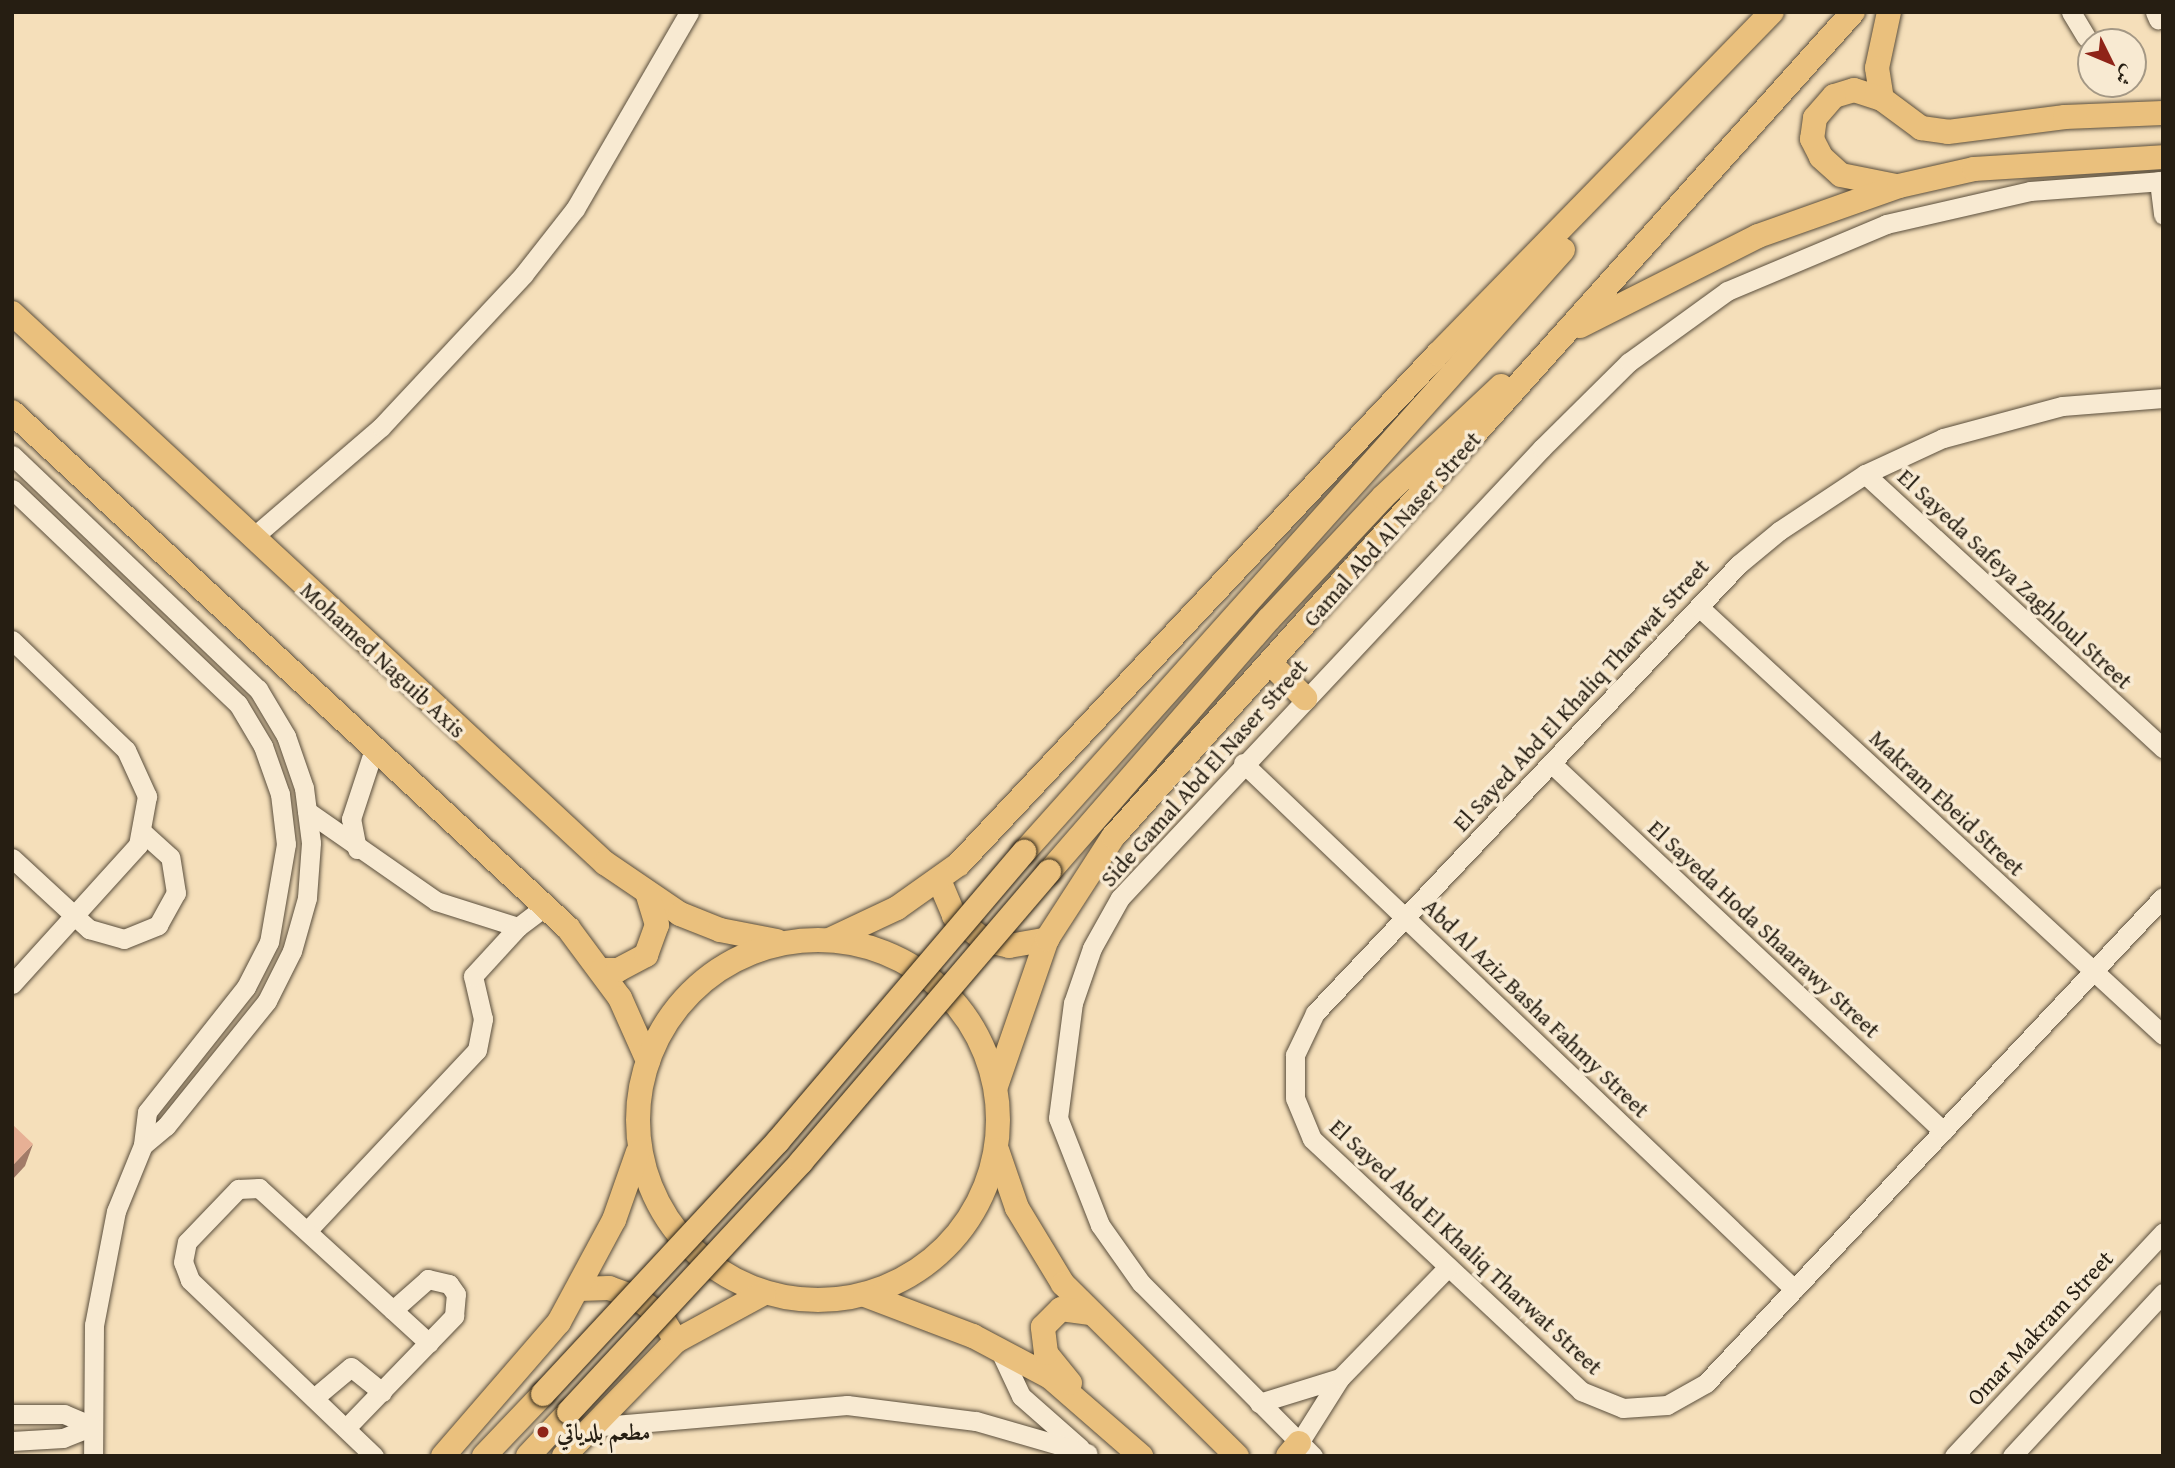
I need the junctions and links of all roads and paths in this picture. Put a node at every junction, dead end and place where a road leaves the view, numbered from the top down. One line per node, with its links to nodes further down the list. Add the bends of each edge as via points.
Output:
1 (689, 12): 20 (street, via 588,188 524,274 381,427)
2 (1772, 12): 9 (main road)
3 (1853, 12): 14 (main road, Gamal Abd Al Naser Street)
4 (1889, 12): 7 (main road, via 1877,68)
5 (2071, 12): 6 (street)
6 (2081, 28)
7 (1882, 99): 8 (main road, via 1910,122 1948,132); 11 (main road, via 1853,90 1834,96 1815,118 1812,139 1841,175)
8 (2163, 113)
9 (1646, 146): 33 (main road, via 1438,354); 81 (main road, bridge, via 1465,362 1024,852 778,1141)
10 (2161, 173): 11 (main road, via 1974,169); 12 (street); 24 (street, Side Gamal Abd El Naser Street, via 2030,191 1886,224 1727,291 1629,362)
11 (1899, 186): 14 (main road, via 1758,236)
12 (2163, 215)
13 (12, 313): 20 (main road, Mohamed Naguib Axis)
14 (1567, 332): 23 (main road, Gamal Abd Al Naser Street); 82 (main road, bridge, via 1383,497 1049,872 801,1162)
15 (2163, 398): 18 (street, El Sayed Abd El Khaliq Tharwat Street, via 2062,406 2001,419)
16 (12, 412): 25 (main road)
17 (12, 455): 29 (street, via 258,689 286,736)
18 (1865, 474): 21 (street, El Sayed Abd El Khaliq Tharwat Street, via 1779,531); 26 (street, El Sayeda Safeya Zaghloul Street)
19 (12, 489): 50 (street, via 238,704 263,746 280,794 285,856 269,943 246,987 148,1112)
20 (253, 538): 34 (main road, Mohamed Naguib Axis, via 566,831)
21 (1699, 607): 28 (street, El Sayed Abd El Khaliq Tharwat Street); 44 (street, Makram Ebeid Street)
22 (12, 640): 30 (street, via 126,750 147,796)
23 (1272, 665): 24 (main road); 40 (main road, Gamal Abd Al Naser Street, via 1113,837)
24 (1305, 698): 27 (street, Side Gamal Abd El Naser Street)
25 (374, 747): 31 (street, via 351,819); 36 (main road)
26 (2163, 748)
27 (1243, 763): 38 (street, Abd Al Aziz Basha Fahmy Street); 70 (street, Side Gamal Abd El Naser Street, via 1120,898 1088,959 1059,1076 1058,1118 1100,1226 1141,1283)
28 (1551, 763): 38 (street, El Sayed Abd El Khaliq Tharwat Street); 49 (street, El Sayeda Hoda Shaarawy Street)
29 (307, 811): 31 (street); 50 (street, via 307,898 292,951 267,1001 166,1126)
30 (143, 833): 37 (street); 37 (street, via 170,857 176,874 173,901 158,925 124,939 106,937)
31 (358, 849): 39 (street, via 436,901)
32 (12, 858): 37 (street)
33 (939, 880): 40 (main road, via 947,905 972,934 1009,946); 41 (main road)
34 (648, 895): 42 (main road, Mohamed Naguib Axis, via 720,930); 43 (main road, via 657,925 646,955 618,970)
35 (2163, 897): 44 (street, El Sayed Abd El Khaliq Tharwat Street)
36 (547, 906): 39 (street); 43 (main road)
37 (74, 917): 45 (street)
38 (1405, 918): 55 (street, El Sayed Abd El Khaliq Tharwat Street, via 1315,1013 1295,1055 1295,1098 1312,1139); 57 (street, Abd Al Aziz Basha Fahmy Street)
39 (518, 927): 53 (street, via 473,976 483,1018 477,1050)
40 (1047, 939): 48 (main road, Gamal Abd Al Naser Street)
41 (829, 940): 42 (main road); 48 (main road, via 887,953 938,984 975,1030)
42 (792, 942): 47 (main road, via 739,958 700,985 674,1012)
43 (602, 970): 47 (main road)
44 (2093, 971): 46 (street, Makram Ebeid Street); 49 (street, El Sayed Abd El Khaliq Tharwat Street)
45 (12, 984)
46 (2163, 1035)
47 (648, 1061): 51 (main road, via 638,1104)
48 (996, 1086): 52 (main road)
49 (1943, 1131): 57 (street, El Sayed Abd El Khaliq Tharwat Street)
50 (143, 1145): 72 (street, via 103,1261)
51 (639, 1148): 56 (main road, via 614,1220); 58 (main road, via 657,1202 690,1249)
52 (996, 1150): 60 (main road, via 988,1183 952,1241 917,1270); 62 (main road, via 1031,1235)
53 (307, 1231): 61 (street); 69 (street, via 265,1192 245,1186 187,1242 183,1262 190,1280)
54 (2160, 1241): 86 (street, Omar Makram Street)
55 (1448, 1267): 57 (street, El Sayed Abd El Khaliq Tharwat Street, via 1581,1391 1623,1408 1645,1409 1688,1396); 66 (street)
56 (579, 1289): 63 (main road, via 609,1288 637,1298 661,1316); 80 (main road, via 536,1353)
57 (1794, 1289)
58 (764, 1293): 60 (main road, via 797,1300); 63 (main road)
59 (2163, 1293): 87 (street)
60 (865, 1295): 65 (main road)
61 (393, 1310): 64 (street); 64 (street, via 428,1279 449,1284 456,1294 454,1316)
62 (1089, 1313): 68 (main road, via 1061,1308 1043,1326 1042,1344); 85 (main road)
63 (677, 1341): 73 (main road)
64 (429, 1343): 67 (street)
65 (999, 1349): 68 (main road); 77 (street, via 1021,1396)
66 (1340, 1378): 70 (street); 76 (street)
67 (382, 1392): 69 (street, via 351,1367); 74 (street)
68 (1073, 1395): 84 (main road)
69 (314, 1398): 74 (street)
70 (1259, 1403): 76 (street, Side Gamal Abd El Naser Street)
71 (12, 1414): 72 (street, via 64,1414)
72 (92, 1426): 75 (street, via 63,1438); 78 (street)
73 (591, 1427): 77 (street, via 847,1405 976,1421); 83 (main road)
74 (346, 1429): 79 (street)
75 (12, 1441)
76 (1300, 1452)
77 (1088, 1455)
78 (93, 1456)
79 (374, 1456)
80 (443, 1456)
81 (484, 1456)
82 (528, 1456)
83 (564, 1456)
84 (1141, 1456)
85 (1237, 1456)
86 (1954, 1456)
87 (2012, 1456)

